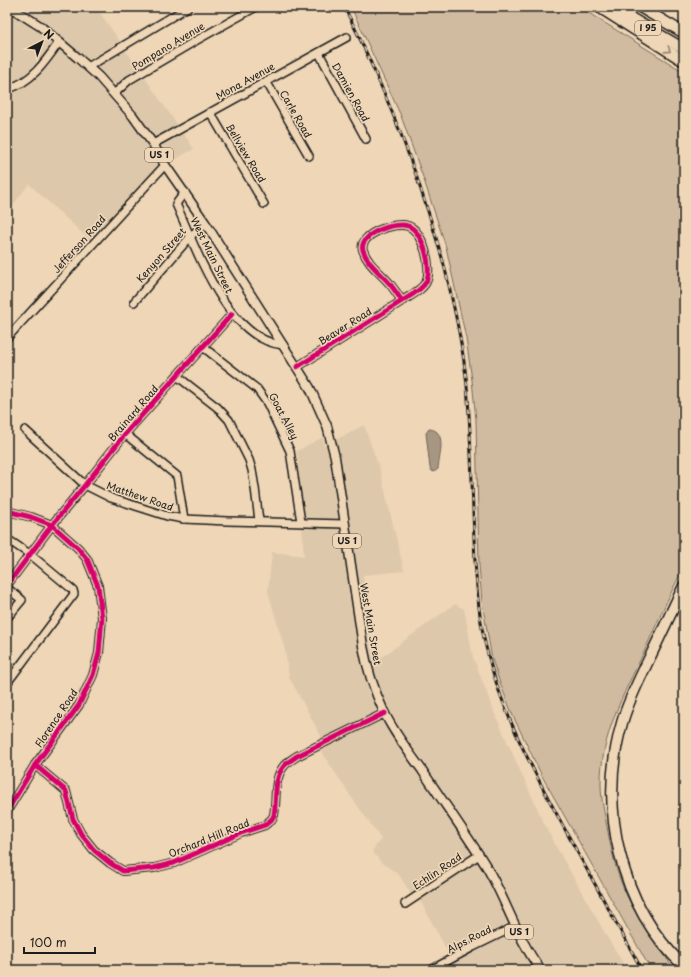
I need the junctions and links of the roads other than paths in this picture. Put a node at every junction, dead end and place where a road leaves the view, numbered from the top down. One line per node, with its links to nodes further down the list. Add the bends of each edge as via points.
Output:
1 (188, 7): 15 (street)
2 (256, 7): 18 (street, Pompano Avenue, via 129,80)
3 (599, 7): 14 (highway, one-way to 14)
4 (612, 7): 12 (highway, I 95)
5 (640, 7): 9 (highway, I 95)
6 (649, 7): 8 (highway)
7 (12, 8): 11 (main road, West Main Street / US 1)
8 (684, 25)
9 (684, 33)
10 (347, 37): 13 (street, Mona Avenue)
11 (59, 42): 15 (main road, West Main Street / US 1); 17 (street, via 44,65 23,82)
12 (684, 49)
13 (319, 53): 16 (street, Mona Avenue); 20 (street, Damien Road)
14 (684, 61)
15 (88, 67): 18 (main road, West Main Street / US 1)
16 (266, 81): 19 (street, Mona Avenue); 22 (street, Carle Road)
17 (7, 89)
18 (114, 94): 21 (main road, West Main Street / US 1)
19 (210, 112): 21 (street, Mona Avenue); 25 (street, Bellview Road)
20 (366, 139)
21 (153, 144): 23 (main road, West Main Street / US 1)
22 (309, 156)
23 (166, 165): 24 (main road, West Main Street / US 1); 31 (street, Jefferson Road)
24 (185, 192): 26 (main road, West Main Street / US 1); 27 (street, West Main Street, via 176,204)
25 (264, 204)
26 (206, 224): 27 (street, Kenyon Street); 32 (main road, West Main Street / US 1)
27 (191, 237): 29 (street, Kenyon Street); 30 (street, West Main Street, via 213,286)
28 (402, 301): 28 (street, Beaver Road, via 374,268 363,250 366,238 395,224 414,229 419,236 430,272 425,284); 34 (street, Beaver Road)
29 (134, 302)
30 (232, 314): 32 (street, West Main Street, via 251,332 272,344); 33 (street, Brainard Road)
31 (7, 338)
32 (283, 345): 34 (main road, West Main Street / US 1)
33 (203, 347): 35 (street, Brainard Road); 42 (street, Goat Alley, via 257,389 267,403 290,451)
34 (297, 367): 43 (main road, West Main Street / US 1, via 314,396 327,426 335,457)
35 (177, 376): 37 (street, Brainard Road); 41 (street, via 218,408 229,420 252,470)
36 (25, 430): 38 (street, Matthew Road)
37 (125, 434): 38 (street, Brainard Road); 40 (street, via 177,476)
38 (85, 486): 40 (street, Matthew Road, via 127,504); 44 (street, Brainard Road)
39 (7, 511): 44 (street, Florence Road)
40 (184, 519): 41 (street, Matthew Road)
41 (259, 521): 42 (street, Matthew Road)
42 (301, 522): 43 (street, Matthew Road)
43 (345, 524): 52 (main road, West Main Street / US 1, via 366,658 372,682)
44 (52, 525): 46 (street, Brainard Road); 53 (street, Florence Road, via 78,548 93,572 101,603 102,635 93,675 79,705)
45 (7, 539): 46 (street)
46 (31, 555): 48 (street, Brainard Road); 51 (street, via 73,590 74,594)
47 (684, 586): 58 (highway, via 627,706 617,743 612,789 616,837 632,889 652,928 671,954)
48 (7, 587): 50 (street, via 22,600)
49 (684, 595): 58 (highway, via 631,708 621,744 616,789 620,836 631,877 652,921)
50 (7, 618)
51 (7, 683)
52 (385, 712): 53 (street, Orchard Hill Road, via 297,756 284,766 278,775 274,815 269,823 174,863 154,868 123,871 94,850 73,819 66,791); 55 (main road, West Main Street / US 1, via 399,737)
53 (35, 765): 54 (street, Florence Road)
54 (7, 811)
55 (479, 855): 56 (street, Echlin Road); 57 (main road, West Main Street / US 1)
56 (405, 904)
57 (516, 926): 59 (street, Alps Road); 60 (main road, West Main Street / US 1)
58 (684, 966)
59 (432, 970)
60 (541, 970)

